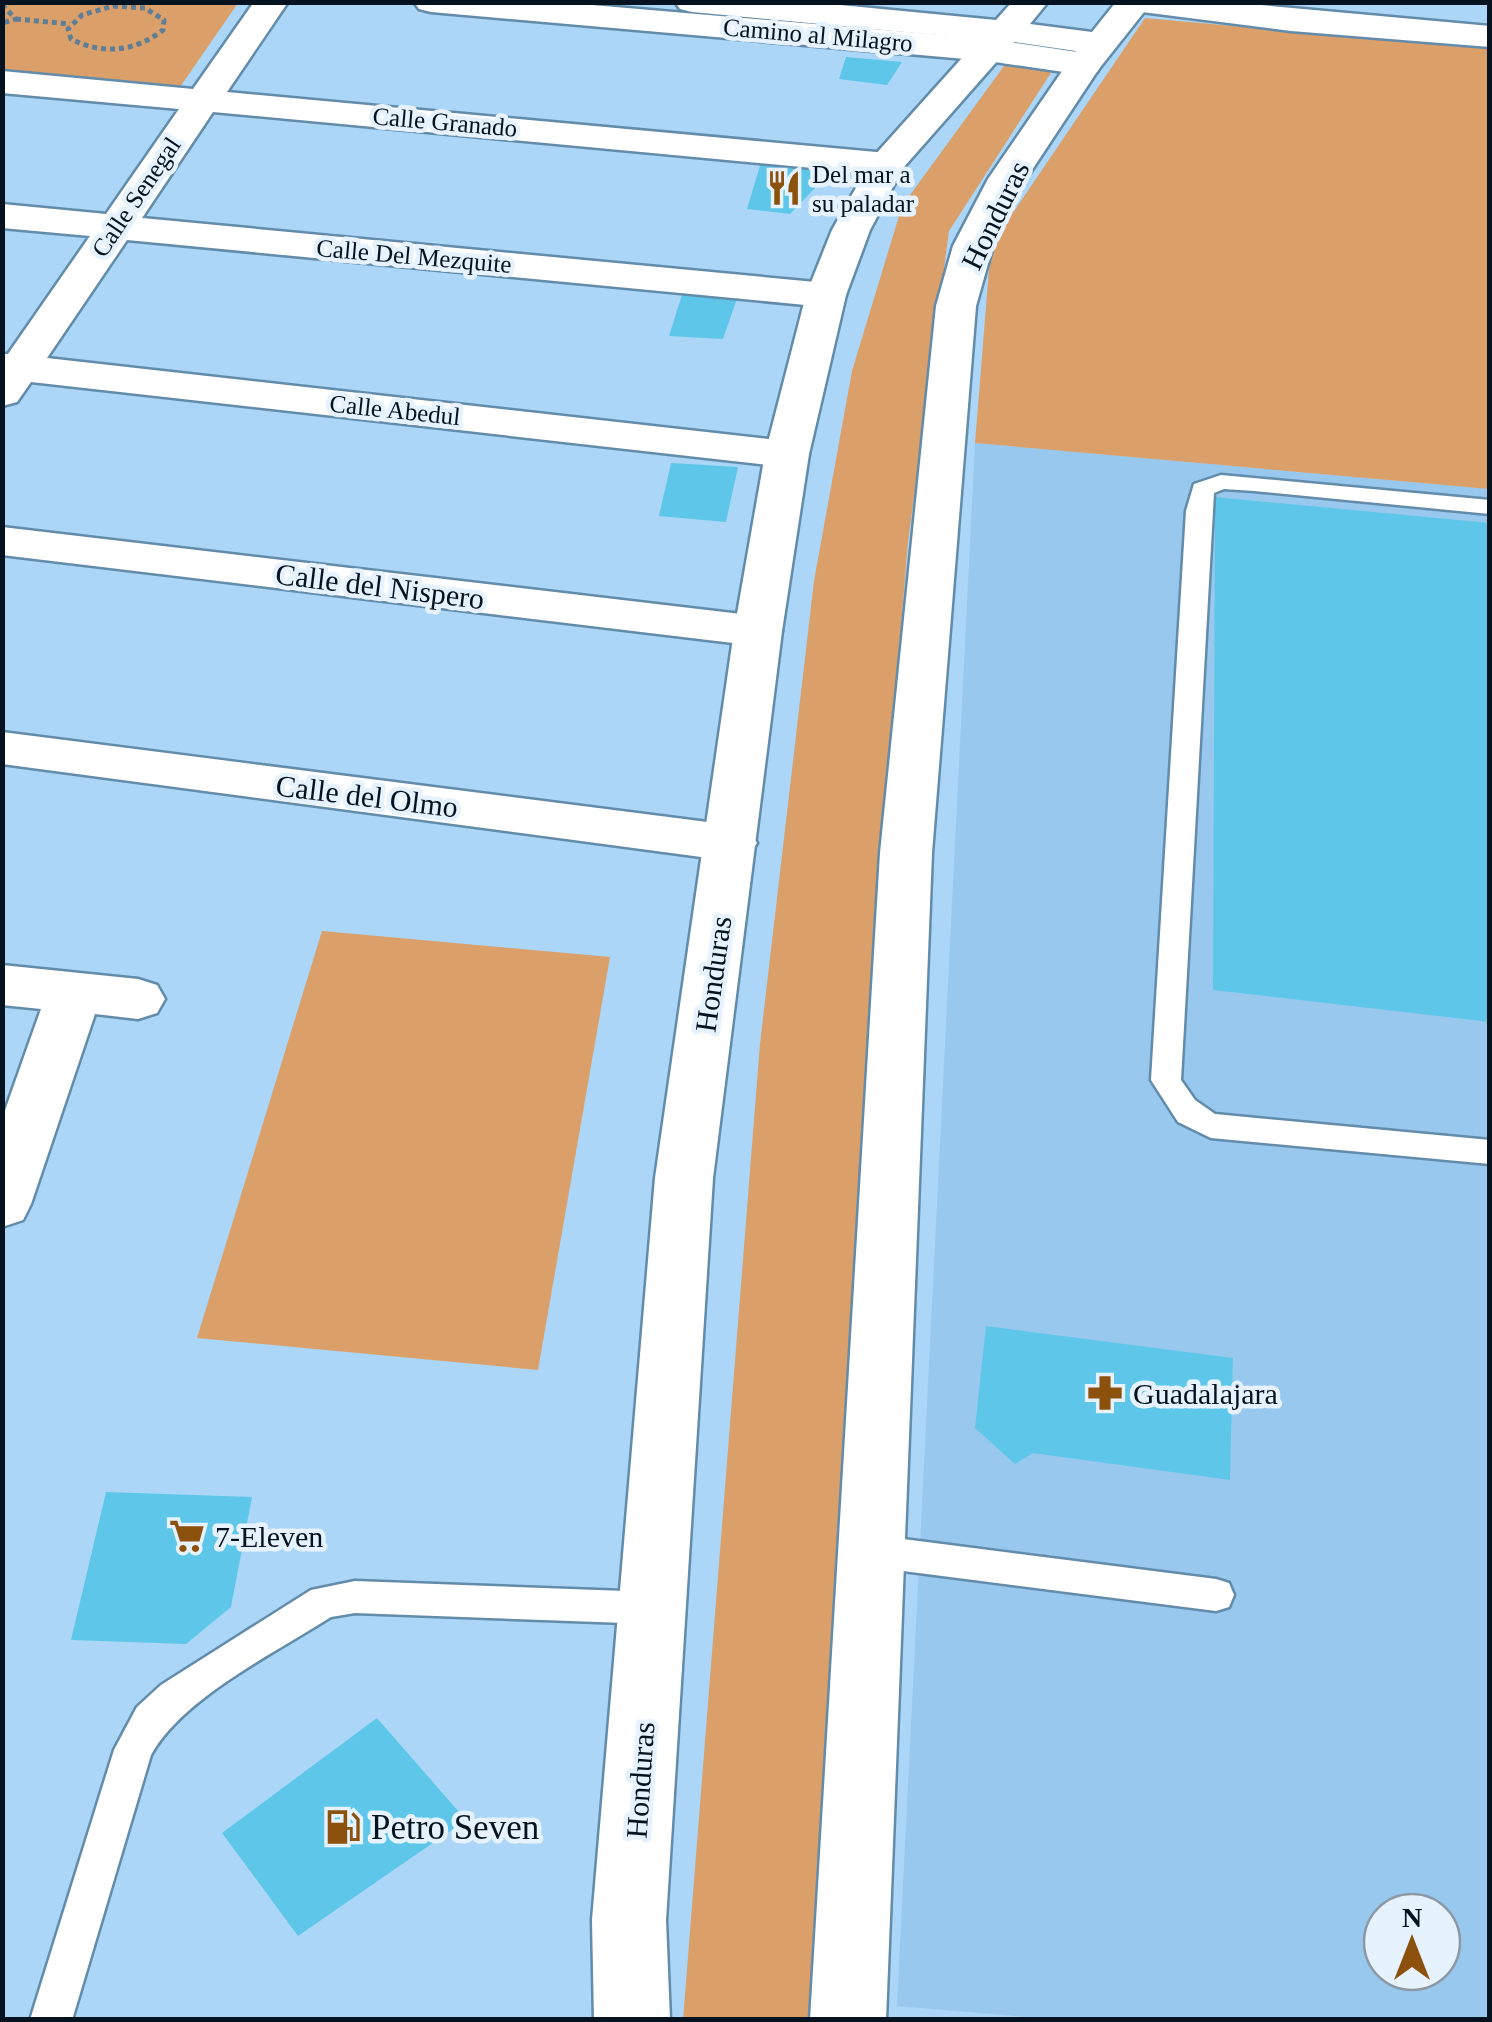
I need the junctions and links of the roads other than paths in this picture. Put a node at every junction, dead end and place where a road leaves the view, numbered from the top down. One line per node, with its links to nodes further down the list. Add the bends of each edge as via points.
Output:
1 (271, 2): 10 (street, Calle Senegal)
2 (431, 2): 6 (street, Camino al Milagro)
3 (692, 2): 6 (street)
4 (940, 2): 6 (street)
5 (1292, 12): 7 (street); 8 (street)
6 (1012, 23): 7 (street); 11 (street, Honduras)
7 (1117, 27): 27 (street, Honduras, via 1007,179 973,246 956,306 906,853)
8 (1490, 38)
9 (2, 82): 10 (street, Calle Granado)
10 (202, 99): 11 (street, Calle Granado); 13 (street, Calle Senegal)
11 (888, 164): 14 (street, Honduras)
12 (2, 216): 13 (street, Calle Del Mezquite)
13 (116, 228): 14 (street, Calle Del Mezquite); 15 (street, Calle Senegal)
14 (826, 295): 16 (street, Honduras)
15 (8, 376): 16 (street, Calle Abedul)
16 (787, 454): 19 (street, Honduras)
17 (1490, 507): 25 (lane, via 1254,484 1221,482 1203,489 1166,1080 1193,1120 1211,1126)
18 (2, 540): 19 (street, Calle del Nispero)
19 (758, 631): 21 (street, Honduras)
20 (2, 748): 21 (street, Calle del Olmo)
21 (731, 844): 29 (street, Honduras, via 684,1178)
22 (2, 984): 23 (street)
23 (74, 994): 24 (street); 26 (street)
24 (138, 1000)
25 (1490, 1152)
26 (2, 1204)
27 (872, 1551): 28 (lane); 32 (street, Honduras)
28 (1216, 1595)
29 (652, 1608): 30 (lane, via 356,1597 324,1602 174,1696 150,1719 133,1750); 31 (street, Honduras, via 629,1920)
30 (50, 2020)
31 (632, 2020)
32 (848, 2020)

